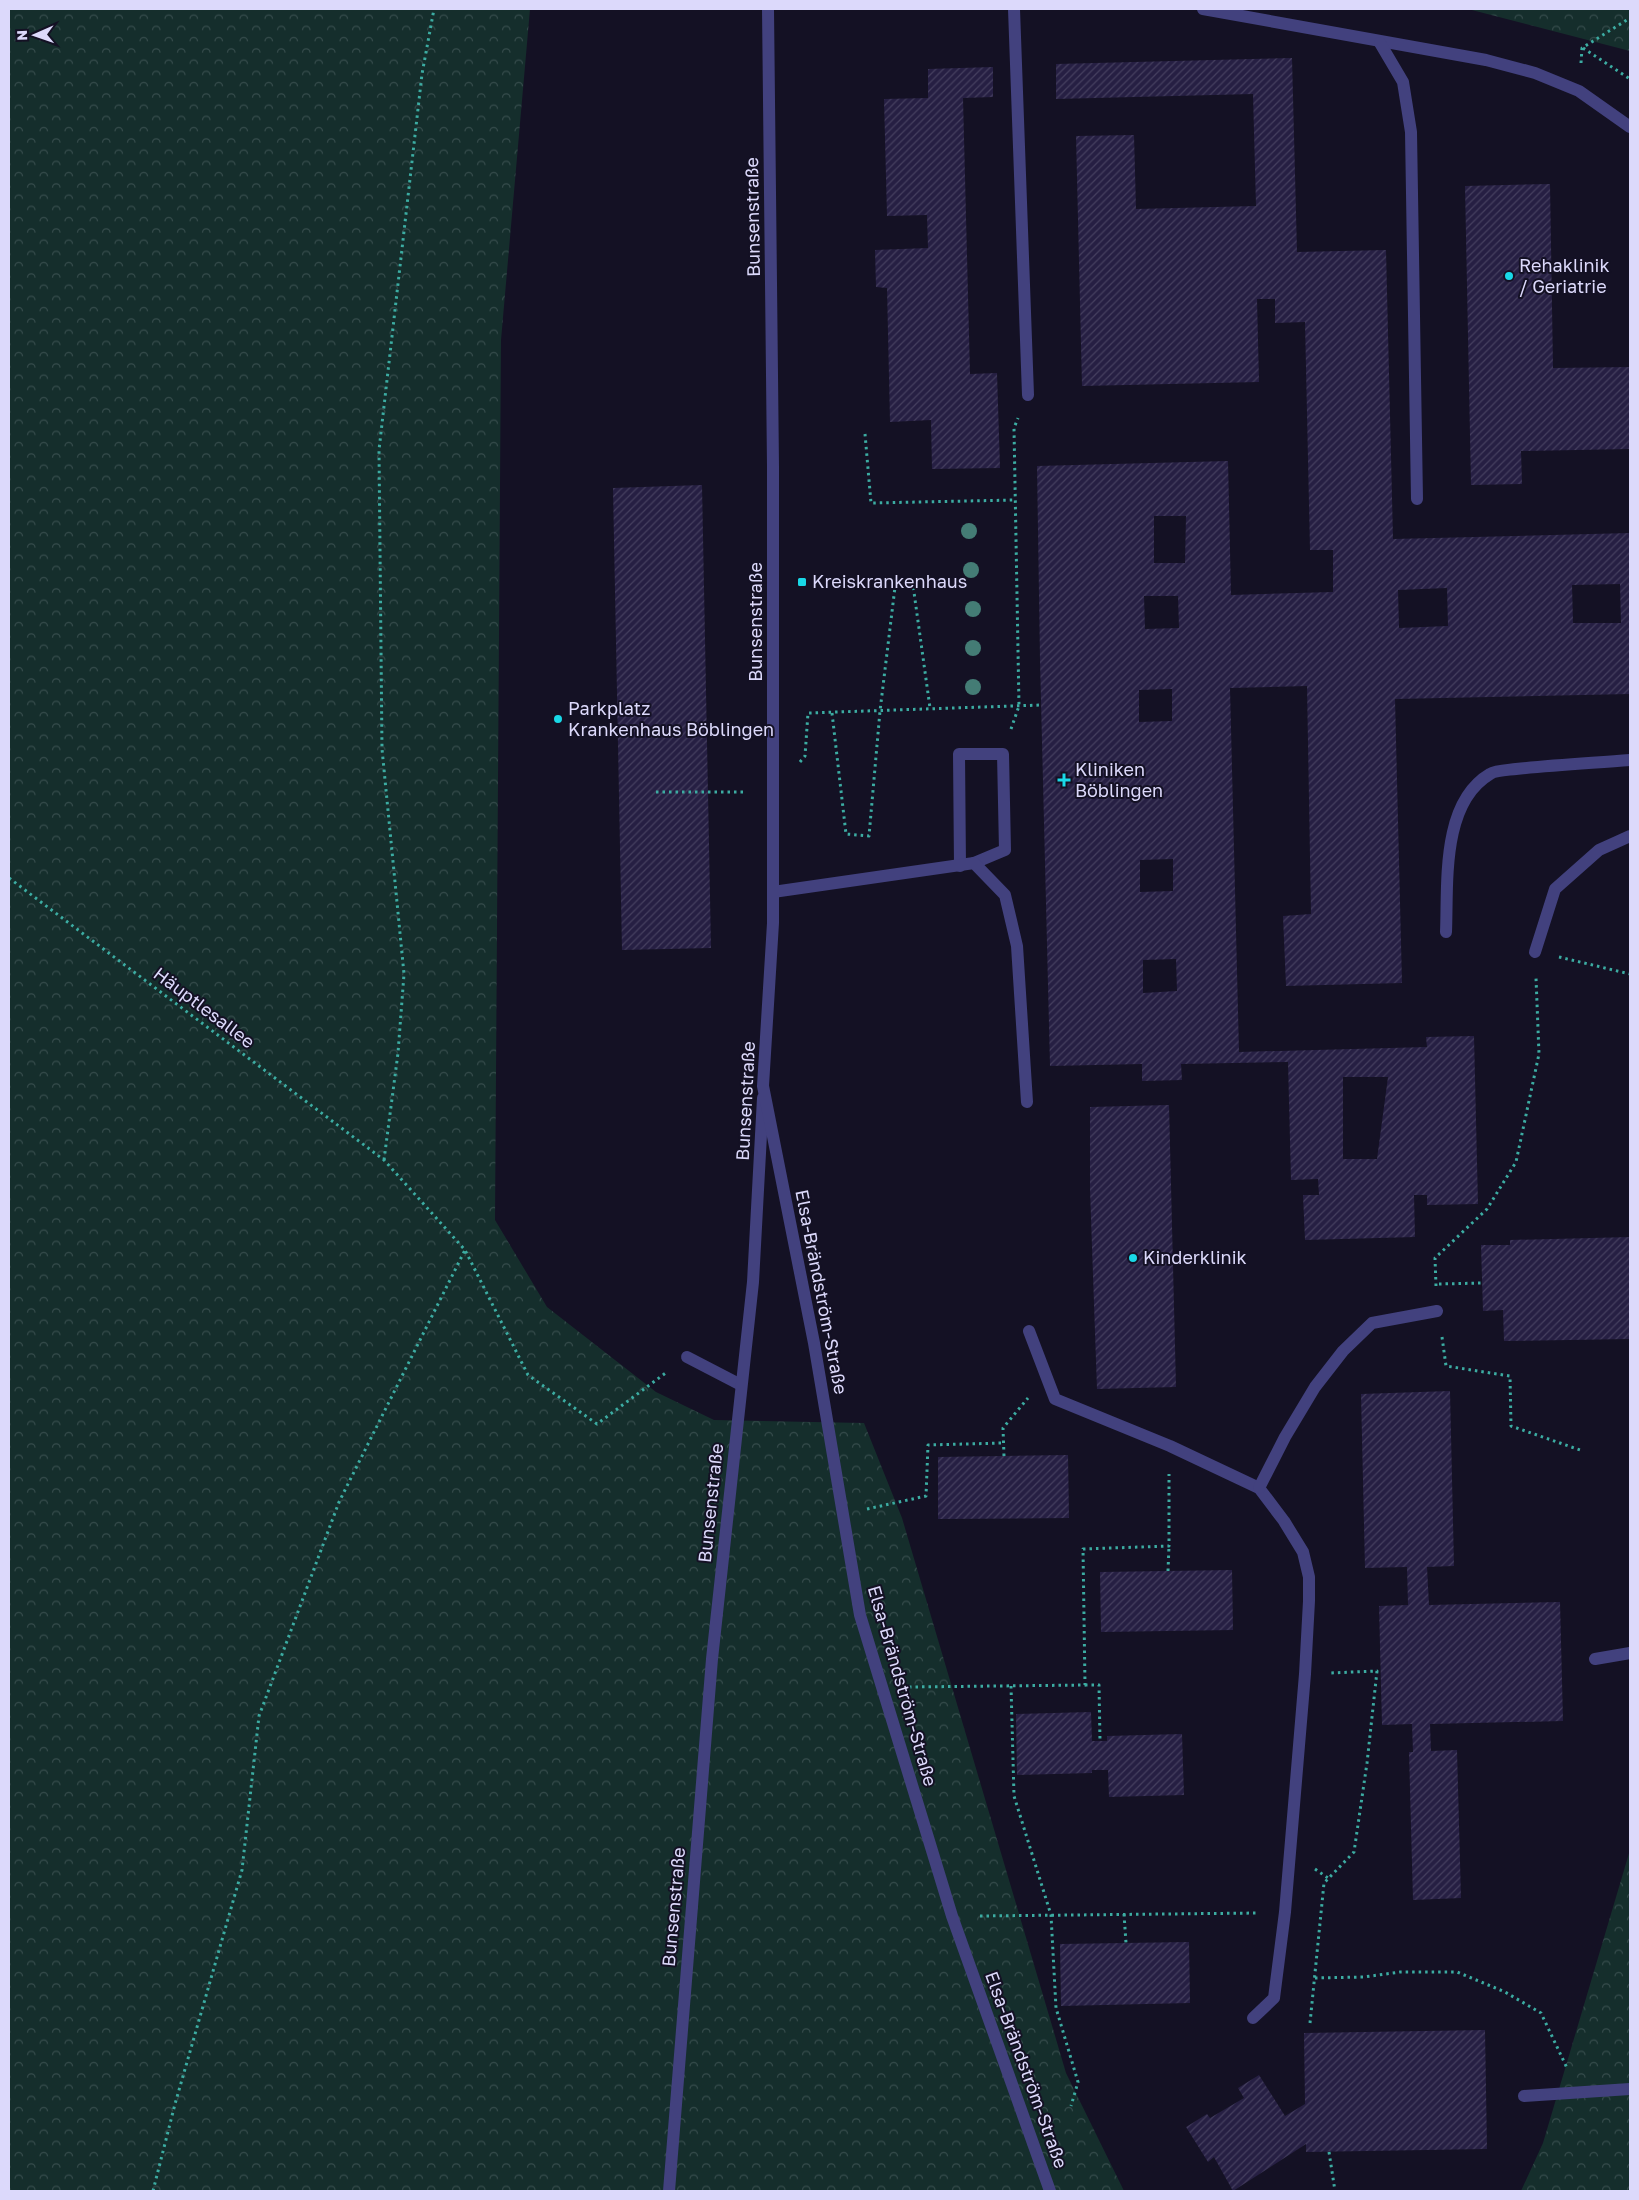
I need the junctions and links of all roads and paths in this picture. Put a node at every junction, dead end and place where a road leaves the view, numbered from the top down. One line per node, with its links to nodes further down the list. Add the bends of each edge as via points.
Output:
1 (434, 9): 34 (path, via 422,74 379,450 382,749 404,974)
2 (768, 9): 22 (street, Bunsenstraße)
3 (1014, 9): 11 (street)
4 (1203, 9): 6 (street)
5 (1630, 18): 7 (path)
6 (1380, 43): 9 (street, via 1486,60 1535,73); 13 (street, via 1404,82 1412,132)
7 (1582, 48): 8 (path); 9 (path)
8 (1630, 80)
9 (1580, 91): 10 (street)
10 (1630, 127)
11 (1028, 395): 14 (path, via 1014,428)
12 (865, 434): 14 (path, via 871,503)
13 (1417, 499)
14 (1015, 500): 16 (path)
15 (1042, 705): 16 (path)
16 (1019, 706): 17 (path); 20 (path)
17 (930, 708): 18 (path); 18 (path, via 913,585 895,587)
18 (880, 710): 19 (path); 19 (path, via 869,836 846,834)
19 (832, 713): 22 (path, via 808,713 805,756)
20 (1003, 754): 25 (street, via 1005,850); 26 (street, via 959,754)
21 (1630, 760): 29 (street, via 1491,772 1469,792 1456,818 1450,850)
22 (773, 791): 23 (path); 28 (street, Bunsenstraße)
23 (656, 792)
24 (1630, 836): 30 (street, via 1598,850 1555,889)
25 (974, 863): 26 (street); 33 (street, via 1005,895 1017,946)
26 (960, 866): 28 (street)
27 (9, 878): 34 (path, Häuptlesallee)
28 (773, 892): 32 (street, Bunsenstraße, via 773,947)
29 (1446, 932)
30 (1535, 952): 31 (path); 37 (path, via 1539,1054 1516,1162 1487,1209 1435,1258)
31 (1630, 974)
32 (763, 1086): 41 (street, Bunsenstraße, via 753,1282); 48 (street, Elsa-Brändström-Straße, via 812,1334)
33 (1027, 1102)
34 (384, 1160): 35 (path, Häuptlesallee)
35 (465, 1250): 40 (path, Häuptlesallee, via 528,1375 598,1424); 71 (path, via 339,1502 260,1716 242,1870)
36 (1482, 1283): 37 (path)
37 (1436, 1284): 38 (path)
38 (1437, 1311): 44 (path, via 1446,1366 1510,1376 1512,1426); 47 (street, via 1372,1323 1343,1351 1315,1387)
39 (1029, 1331): 47 (street, via 1055,1399 1170,1446)
40 (687, 1356): 41 (street)
41 (741, 1385): 72 (street, Bunsenstraße, via 712,1659)
42 (1032, 1394): 43 (path, via 1003,1428)
43 (1003, 1443): 45 (path); 48 (path, via 928,1445 926,1496)
44 (1583, 1452)
45 (1004, 1456)
46 (1169, 1487): 49 (path)
47 (1260, 1488): 53 (street, via 1303,1552 1309,1577)
48 (842, 1514): 61 (street, Elsa-Brändström-Straße, via 860,1614)
49 (1169, 1546): 50 (path); 54 (path, via 1083,1548)
50 (1168, 1571)
51 (1630, 1654): 52 (street)
52 (1595, 1658)
53 (1305, 1674): 58 (street); 63 (path, via 1377,1671 1368,1763 1354,1852 1324,1883)
54 (1085, 1685): 55 (path); 57 (path, via 1099,1685)
55 (1011, 1686): 56 (path); 60 (path, via 1014,1796)
56 (931, 1687)
57 (1100, 1741)
58 (1285, 1912): 59 (path); 64 (street, via 1274,1998)
59 (1124, 1914): 60 (path); 62 (path)
60 (1051, 1915): 61 (path); 69 (path, via 1056,2008 1078,2082)
61 (952, 1916): 73 (street, Elsa-Brändström-Straße)
62 (1126, 1943)
63 (1315, 1978): 65 (path); 67 (path, via 1457,1972 1505,1992 1541,2014)
64 (1253, 2018)
65 (1310, 2023)
66 (1630, 2088): 67 (street)
67 (1579, 2091): 68 (street)
68 (1524, 2096)
69 (1071, 2106)
70 (1329, 2152): 74 (path)
71 (153, 2191)
72 (669, 2191)
73 (1050, 2191)
74 (1335, 2191)

